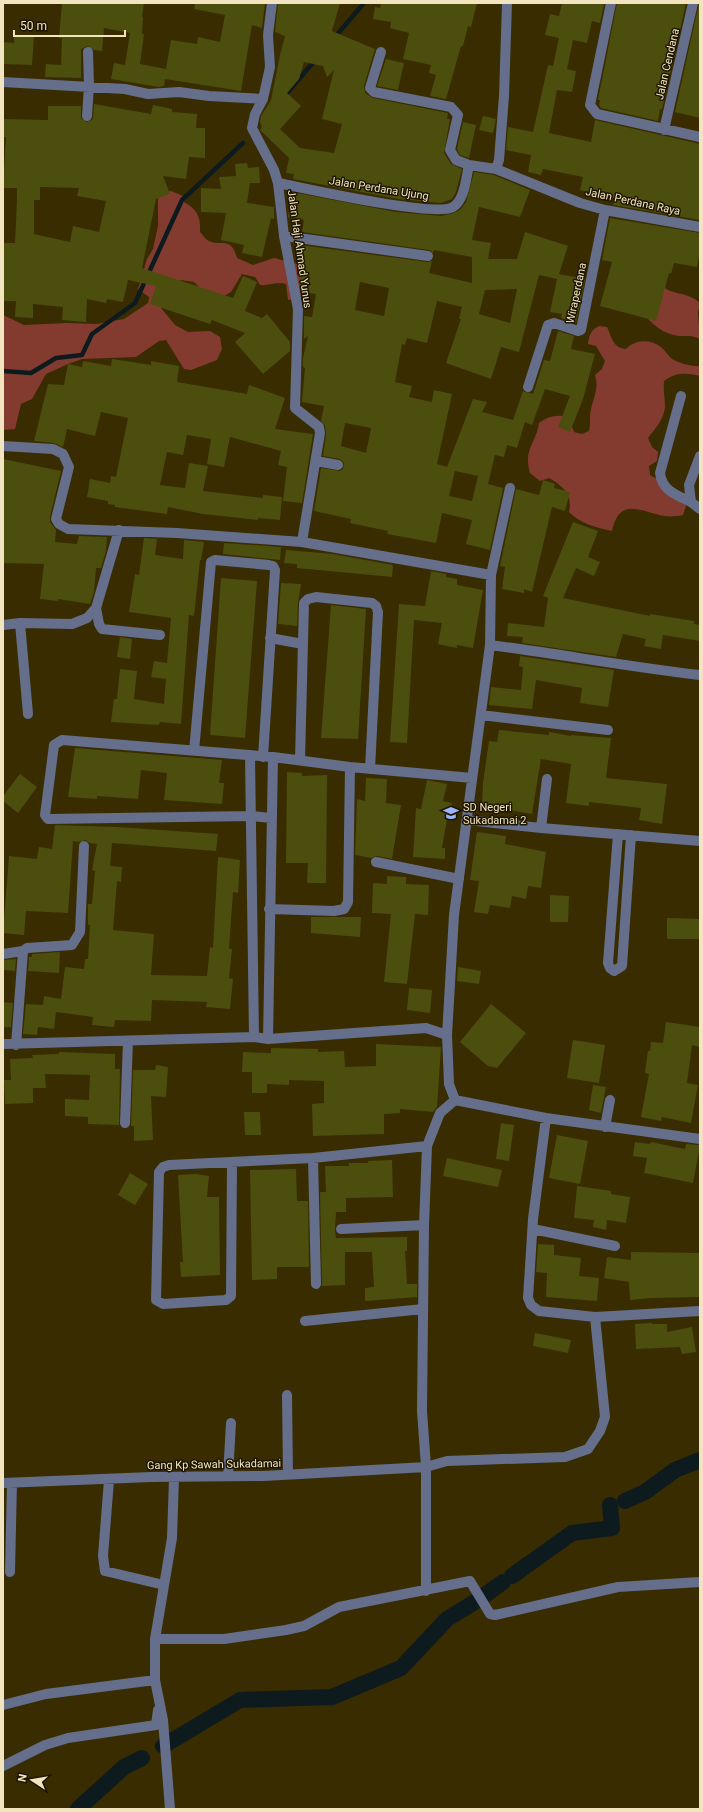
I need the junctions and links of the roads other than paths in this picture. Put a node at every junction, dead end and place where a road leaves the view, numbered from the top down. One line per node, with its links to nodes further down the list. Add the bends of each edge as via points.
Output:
1 (272, 3): 9 (street, Jalan Haji Ahmad Yunus, via 268,36 270,67)
2 (507, 3): 14 (street, via 504,96 499,160)
3 (611, 3): 11 (street, via 591,109 597,114)
4 (693, 3): 11 (street, Jalan Cendana)
5 (88, 52): 8 (street)
6 (381, 52): 13 (street, Jalan Perdana Raya, via 370,88 374,92 451,107 458,115 450,150 456,160)
7 (3, 82): 8 (street)
8 (89, 86): 9 (street, via 148,94 179,92); 10 (street)
9 (263, 98): 15 (street, Jalan Haji Ahmad Yunus, via 255,114 252,128)
10 (86, 116)
11 (664, 130): 12 (street)
12 (700, 137)
13 (469, 165): 14 (street, Jalan Perdana Raya); 15 (street, Jalan Perdana Ujung, via 459,200 454,207 445,210 414,208)
14 (496, 169): 16 (street, Jalan Perdana Raya, via 580,203)
15 (278, 183): 18 (street, Jalan Haji Ahmad Yunus)
16 (605, 210): 17 (street, Jalan Perdana Raya); 20 (street, Wiraperdana, via 581,330 554,323 548,325)
17 (700, 227)
18 (284, 236): 19 (street); 24 (street, Jalan Haji Ahmad Yunus, via 298,309 296,408 320,427)
19 (428, 256)
20 (528, 387)
21 (681, 396): 27 (street, via 660,473 666,489)
22 (3, 446): 29 (street, via 53,449 63,454 69,467 56,519 59,524 68,529)
23 (700, 456): 27 (street, via 689,485)
24 (316, 461): 25 (street); 30 (street, Jalan Haji Ahmad Yunus)
25 (338, 465)
26 (510, 488): 31 (street)
27 (691, 502): 28 (street)
28 (700, 509)
29 (119, 530): 30 (street); 32 (street)
30 (302, 542): 31 (street)
31 (491, 575): 38 (street)
32 (96, 608): 33 (street, via 87,618 72,624); 35 (street, via 102,629)
33 (20, 622): 34 (street); 40 (street)
34 (3, 625)
35 (160, 635)
36 (270, 638): 37 (street); 43 (street, via 275,570 273,566 215,560 211,562); 45 (street)
37 (302, 644): 46 (street); 48 (street, via 304,603 308,599 316,597 372,602 376,606 378,612)
38 (490, 645): 39 (street); 41 (street)
39 (700, 675)
40 (28, 714)
41 (481, 715): 42 (street); 49 (street)
42 (608, 730)
43 (194, 751): 44 (street); 51 (street, via 62,740 56,742 45,815 52,820)
44 (250, 757): 45 (street); 51 (street)
45 (268, 757): 46 (street); 52 (street)
46 (300, 760): 47 (street)
47 (350, 767): 48 (street); 61 (street, via 348,902 344,909 334,911)
48 (370, 769): 49 (street)
49 (472, 778): 53 (street)
50 (547, 779): 54 (street)
51 (251, 816): 52 (street); 63 (street)
52 (271, 818): 61 (street)
53 (467, 820): 54 (street); 60 (street)
54 (541, 828): 55 (street)
55 (618, 834): 56 (street); 56 (street, via 608,963 614,971 622,966)
56 (631, 836): 57 (street)
57 (700, 842)
58 (84, 846): 64 (street, via 80,932 75,942 72,945 27,948)
59 (376, 862): 60 (street)
60 (459, 880): 66 (street, via 454,914)
61 (269, 909): 62 (street)
62 (269, 933): 63 (street); 68 (street)
63 (252, 934): 67 (street)
64 (23, 951): 65 (street); 71 (street)
65 (3, 954)
66 (447, 1035): 68 (street, via 426,1028); 72 (street, via 449,1084)
67 (254, 1037): 68 (street); 69 (street)
68 (268, 1039)
69 (128, 1041): 71 (street); 75 (street)
70 (3, 1044): 71 (street)
71 (16, 1045)
72 (455, 1100): 74 (street); 78 (street, via 440,1113)
73 (610, 1100): 76 (street)
74 (546, 1118): 76 (street); 82 (street)
75 (125, 1123)
76 (605, 1128): 77 (street)
77 (700, 1139)
78 (427, 1146): 79 (street); 81 (street)
79 (312, 1158): 80 (street); 85 (street)
80 (232, 1162): 80 (street, via 231,1296 226,1300 163,1304 159,1302 156,1300 159,1172 169,1165)
81 (424, 1225): 83 (street); 86 (street)
82 (533, 1229): 84 (street); 88 (street, via 528,1298 531,1305 539,1311)
83 (341, 1230)
84 (615, 1246)
85 (316, 1284)
86 (423, 1309): 89 (street); 92 (street, via 422,1412)
87 (700, 1311): 88 (street)
88 (595, 1316): 92 (street, Gang Kp Sawah Sukadamai, via 605,1417 600,1431 588,1449 565,1457 447,1461)
89 (305, 1321)
90 (287, 1395): 93 (street)
91 (231, 1423): 94 (street)
92 (426, 1467): 93 (street, Gang Kp Sawah Sukadamai); 101 (street)
93 (288, 1475): 94 (street, Gang Kp Sawah Sukadamai)
94 (228, 1476): 95 (street, Gang Kp Sawah Sukadamai)
95 (174, 1478): 96 (street, Gang Kp Sawah Sukadamai); 100 (street, via 172,1538)
96 (109, 1480): 97 (street, Gang Kp Sawah Sukadamai); 100 (street, via 105,1571)
97 (8, 1483): 98 (street)
98 (10, 1572)
99 (700, 1582): 101 (street, via 618,1587 495,1615 490,1614 470,1582)
100 (164, 1585): 102 (street)
101 (426, 1591): 102 (street, via 339,1607 304,1626 286,1630 224,1639)
102 (155, 1639): 103 (street)
103 (155, 1680): 104 (street); 105 (street, via 46,1694)
104 (158, 1698): 106 (street, via 156,1725 68,1738 45,1745); 107 (street, via 164,1734)
105 (3, 1705)
106 (3, 1766)
107 (170, 1809)

